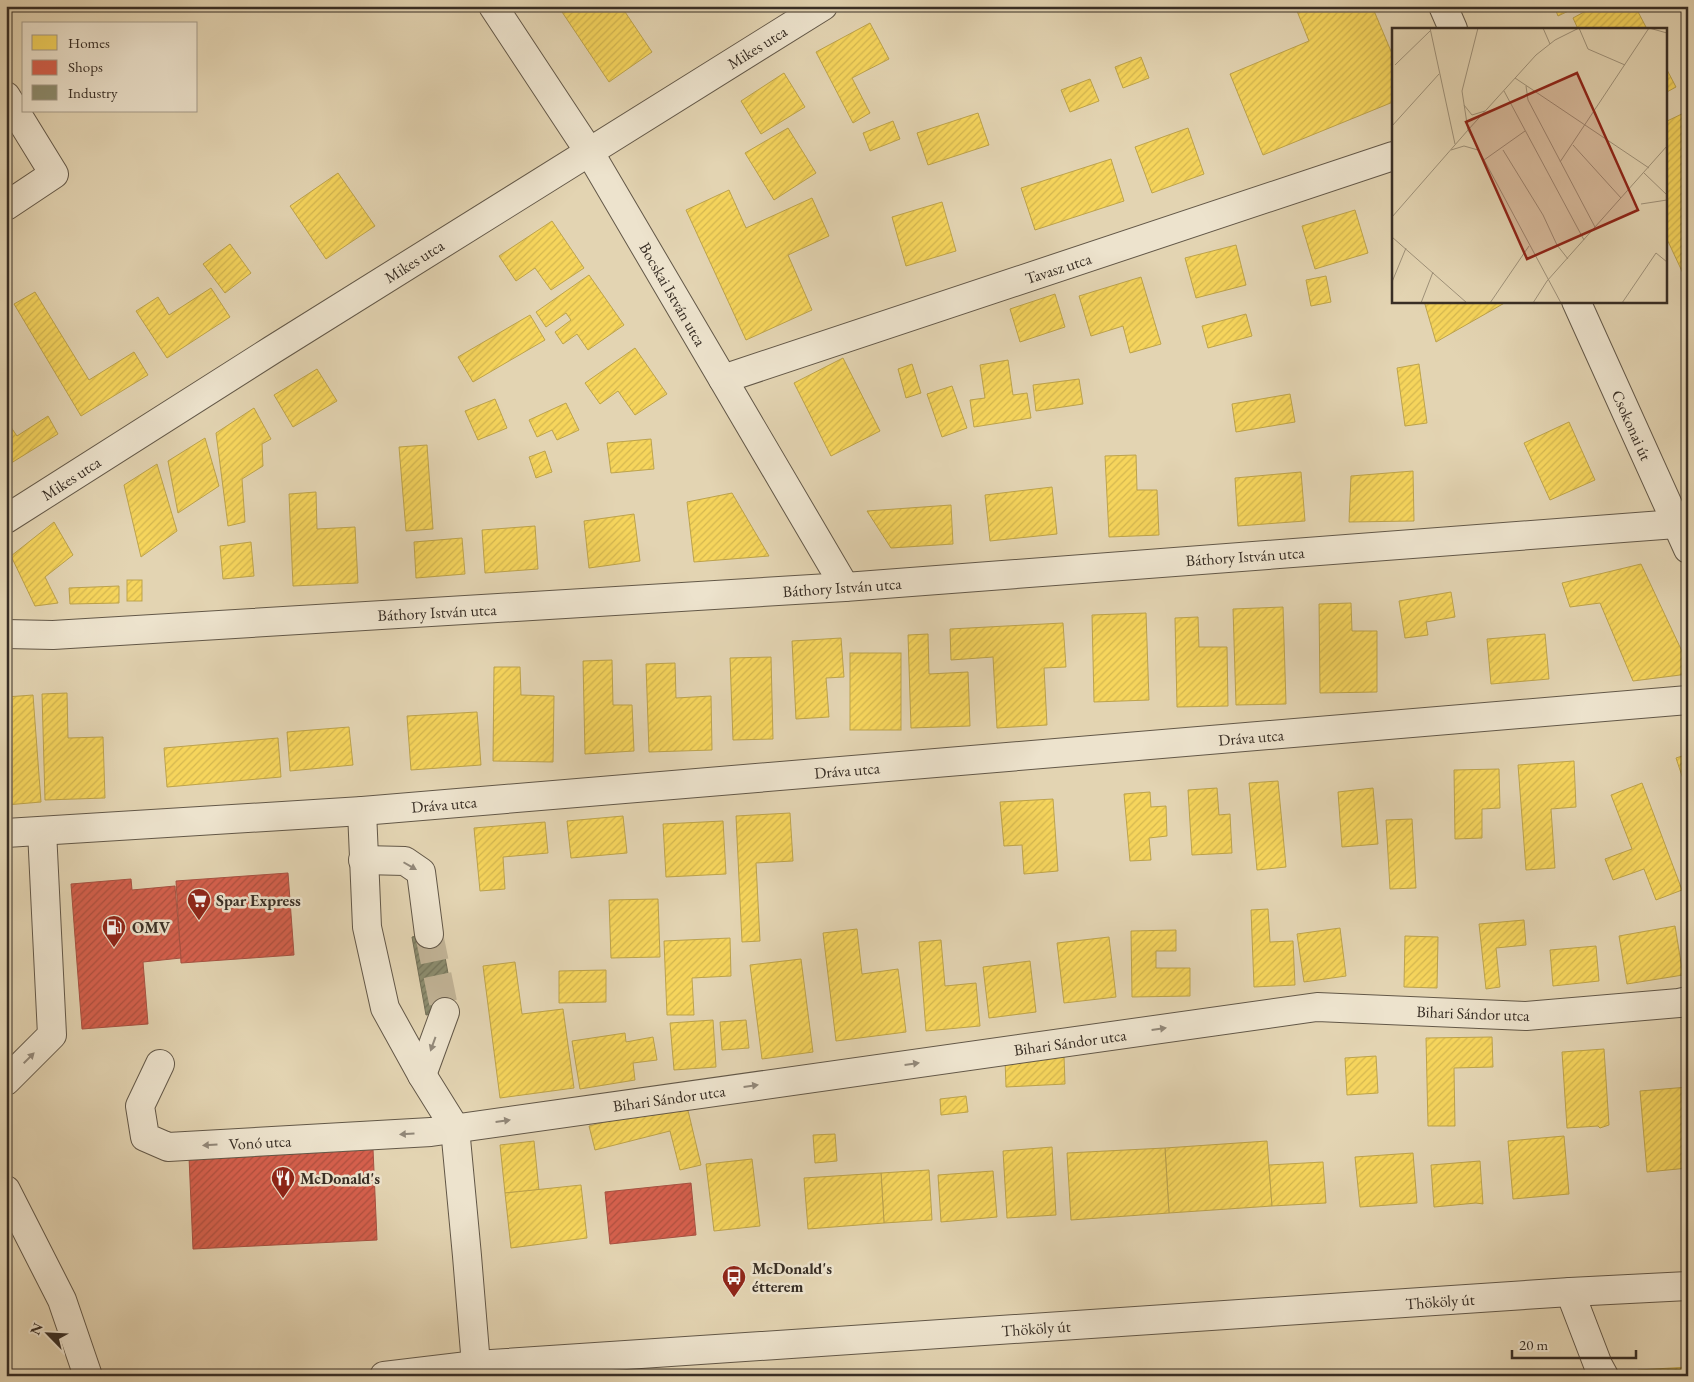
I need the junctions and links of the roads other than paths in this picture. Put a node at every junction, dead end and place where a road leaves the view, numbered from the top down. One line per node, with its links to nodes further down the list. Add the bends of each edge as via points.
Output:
1 (493, 6): 6 (street, Bocskai István utca)
2 (823, 6): 6 (street, Mikes utca)
3 (1443, 6): 4 (street)
4 (1453, 28)
5 (6, 96): 8 (street, via 54,174)
6 (590, 153): 10 (street, Bocskai István utca); 11 (street, Mikes utca)
7 (1392, 156): 10 (street, Tavasz utca)
8 (6, 206)
9 (1576, 302): 12 (street, Csokonai út)
10 (723, 379): 14 (street, Bocskai István utca)
11 (6, 519)
12 (1676, 524): 13 (street, Csokonai út); 14 (street, Báthory István utca)
13 (1688, 549)
14 (845, 587): 15 (street, Báthory István utca, via 53,635)
15 (6, 634)
16 (1688, 700): 17 (street, Dráva utca)
17 (362, 811): 18 (street, Dráva utca); 20 (street)
18 (42, 831): 19 (street, Dráva utca); 26 (street, one-way to 18, via 52,1035)
19 (6, 833)
20 (363, 860): 21 (street, one-way to 21, via 405,861 422,872); 25 (street, via 367,927 385,1008)
21 (429, 934)
22 (1688, 1000): 27 (street, Bihari Sándor utca, one-way to 22, via 1317,1007 1526,1016)
23 (445, 1012): 25 (street, one-way to 25)
24 (160, 1064): 27 (street, Vonó utca, one-way to 24, via 168,1147 145,1138 140,1106)
25 (422, 1075): 27 (street)
26 (6, 1081)
27 (455, 1128): 31 (street)
28 (6, 1190): 32 (street, via 62,1300)
29 (1688, 1286): 30 (street, Thököly út)
30 (1570, 1292): 31 (street, Thököly út); 34 (street)
31 (476, 1365): 33 (street, Thököly út)
32 (88, 1376)
33 (384, 1376)
34 (1604, 1376)

